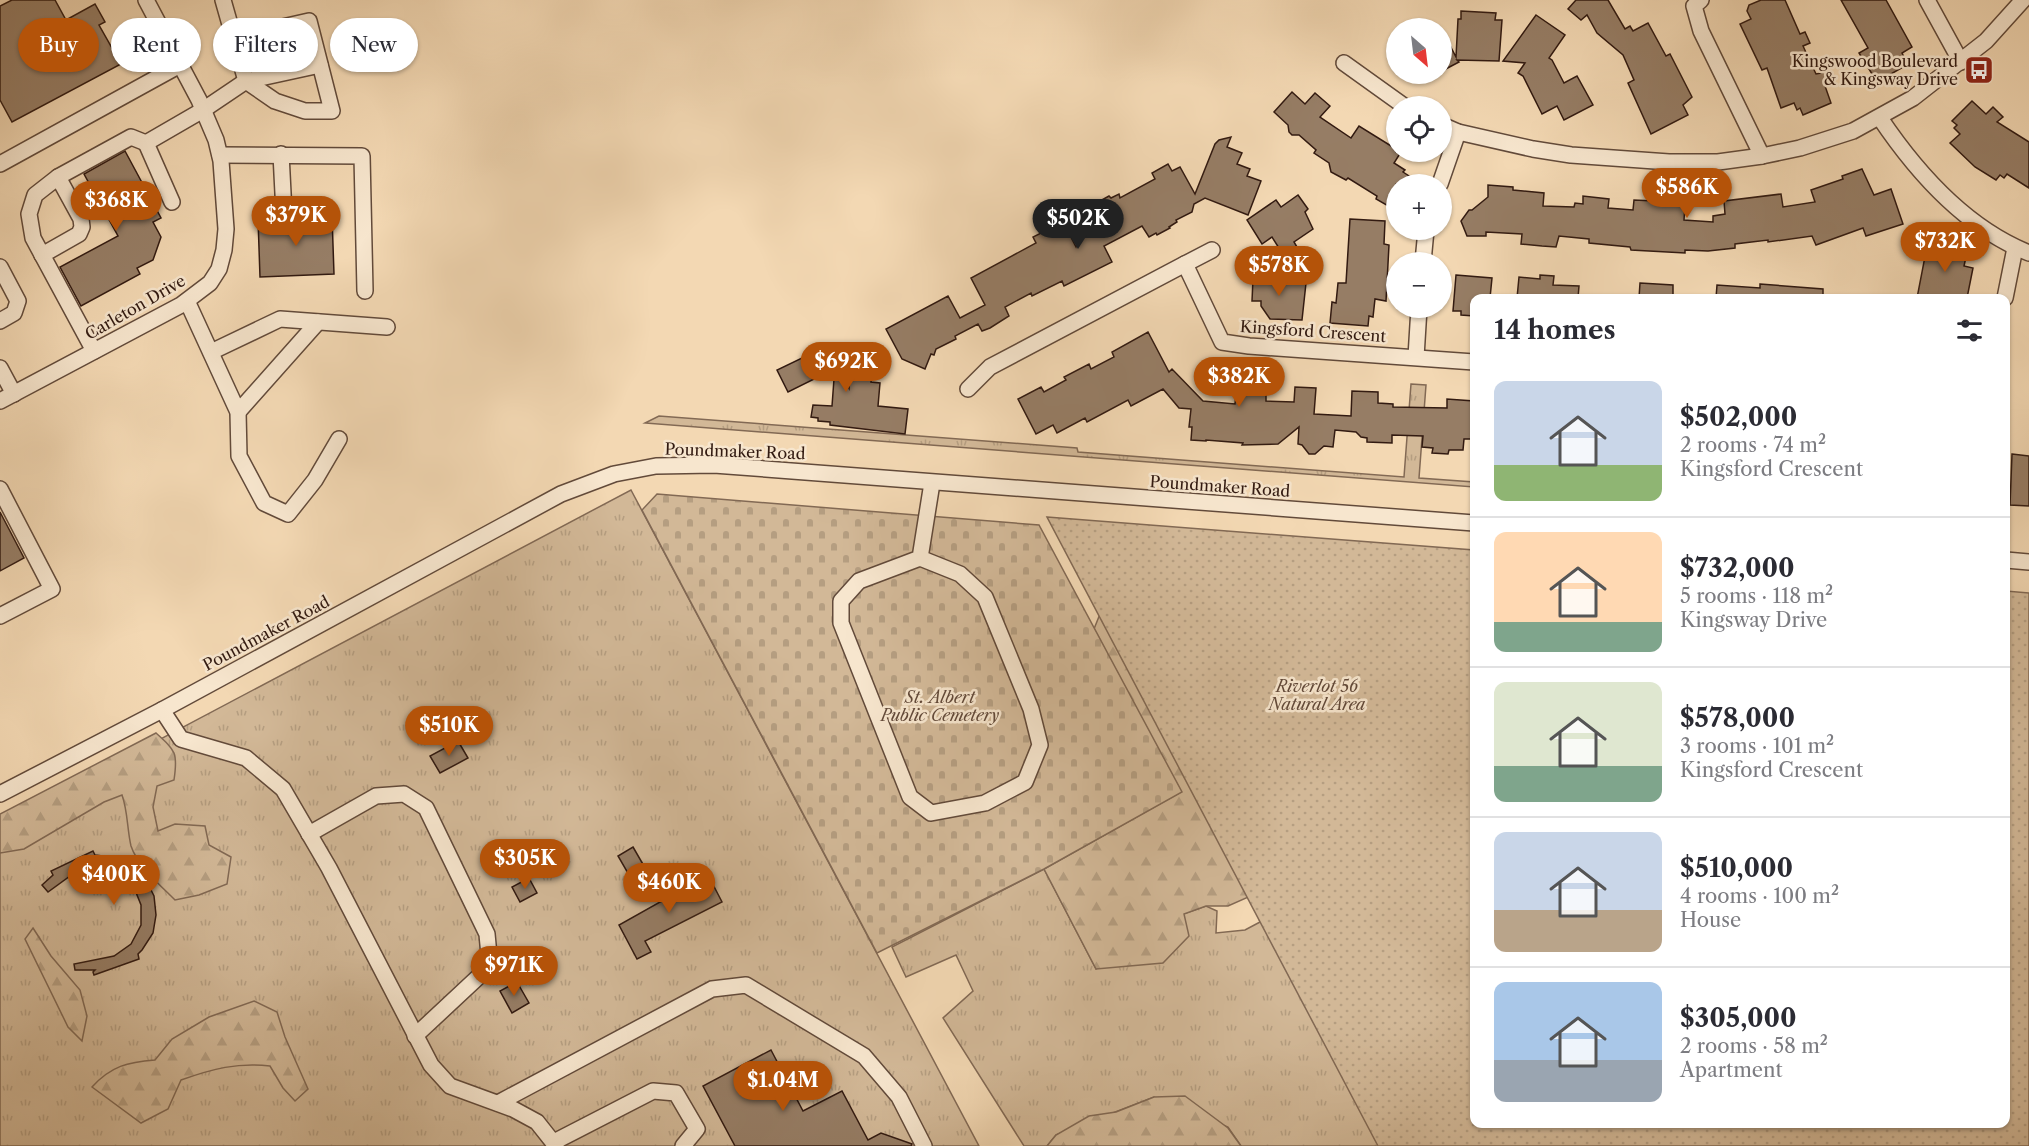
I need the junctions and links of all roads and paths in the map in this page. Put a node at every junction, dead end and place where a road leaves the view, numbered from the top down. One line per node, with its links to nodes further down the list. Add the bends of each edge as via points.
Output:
1 (146, 0): 6 (street, Carleton Drive)
2 (224, 0): 7 (street)
3 (1701, 0): 24 (street, via 1694,6 1701,30)
4 (1927, 0): 9 (street)
5 (2023, 0): 9 (street)
6 (155, 18)
7 (229, 18)
8 (318, 57): 11 (street)
9 (1961, 62): 18 (street)
10 (1344, 63): 16 (street)
11 (320, 65): 15 (street); 15 (street, via 332,111 305,111 275,101)
12 (167, 72): 25 (street)
13 (184, 72): 17 (street, Carleton Drive)
14 (243, 72): 15 (street)
15 (246, 81): 17 (street)
16 (1390, 96)
17 (203, 110): 21 (street); 23 (street, Carleton Drive)
18 (1880, 118): 24 (street, via 1842,135); 31 (street, via 1940,192 1968,216)
19 (1452, 129): 20 (street)
20 (1458, 132): 24 (street, via 1571,155 1669,162 1718,162); 26 (street)
21 (146, 143): 27 (street, via 131,137); 28 (street)
22 (281, 154): 23 (street); 29 (street); 35 (street, via 362,156)
23 (220, 155): 37 (street, Carleton Drive, via 224,250 210,283)
24 (1762, 156)
25 (0, 164)
26 (1443, 174)
27 (58, 177): 32 (street, via 35,195 29,214 33,238); 32 (street, via 82,227 79,234)
28 (172, 202)
29 (284, 213)
30 (1212, 250): 33 (street)
31 (2022, 251): 36 (street)
32 (42, 255): 42 (street)
33 (1185, 264): 44 (street, Kingsford Crescent, via 1222,342); 47 (street, via 990,367)
34 (0, 267): 39 (street, via 18,302 14,313)
35 (365, 291)
36 (2007, 294)
37 (187, 301): 42 (street, Carleton Drive); 43 (street)
38 (1418, 318): 44 (street)
39 (0, 321)
40 (318, 322): 41 (street); 43 (street, via 280,319); 49 (street)
41 (387, 327)
42 (94, 351): 48 (street, Carleton Drive)
43 (211, 352): 49 (street)
44 (1416, 357): 45 (street, Kingsford Crescent)
45 (1470, 362)
46 (0, 368): 48 (street)
47 (968, 389)
48 (7, 398)
49 (238, 412): 50 (street, via 239,456 264,503 288,514 315,480)
50 (339, 439)
51 (932, 483): 53 (street, Poundmaker Road); 54 (street); 58 (street, Poundmaker Road, via 714,465 656,466 614,474 561,494)
52 (0, 489): 57 (street, via 52,589)
53 (1470, 523)
54 (920, 558): 54 (street, via 859,581 841,601 841,623 910,797 931,813 985,803 1025,782 1040,745 1031,709 985,597 960,574)
55 (2010, 560): 56 (street)
56 (2029, 562)
57 (0, 616)
58 (162, 710): 59 (street, Poundmaker Road); 60 (street, via 181,739 246,758 283,789)
59 (0, 795)
60 (309, 834): 61 (street); 61 (street, via 376,796 404,794 426,808 488,934 490,966)
61 (416, 1036): 62 (street, via 431,1065 450,1086)
62 (498, 1103): 63 (street, via 537,1122); 65 (street, via 712,989 746,985 864,1056 899,1098)
63 (555, 1144): 64 (street, via 653,1091 676,1093 697,1129)
64 (683, 1146)
65 (924, 1146)

